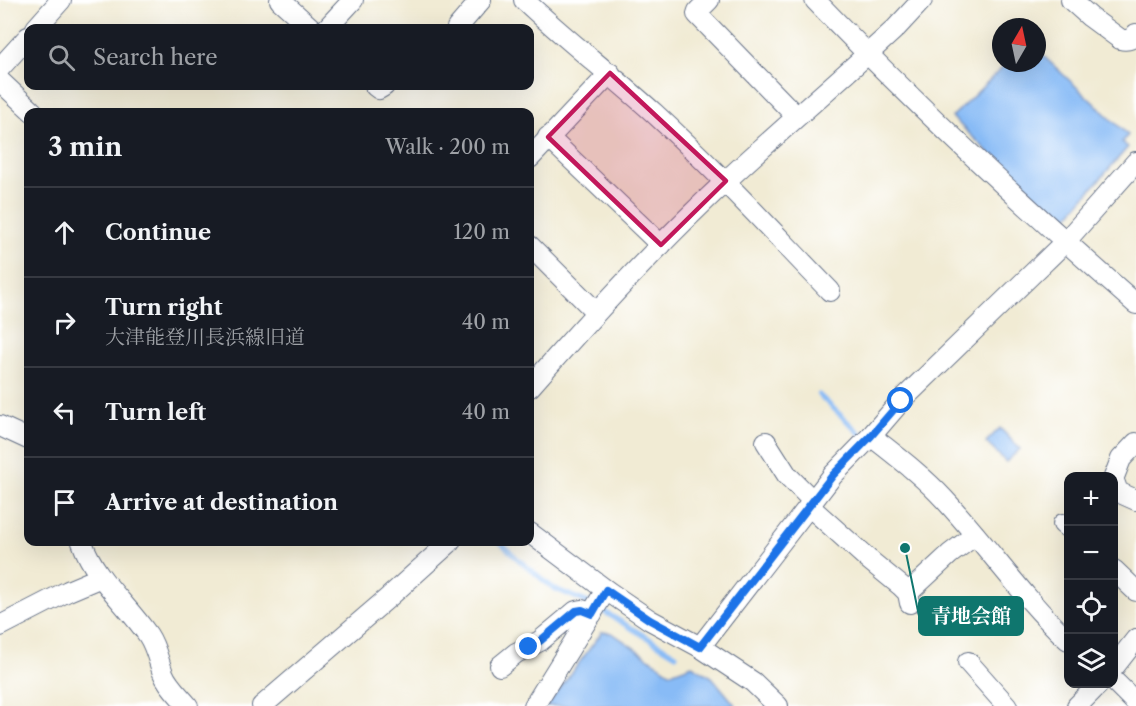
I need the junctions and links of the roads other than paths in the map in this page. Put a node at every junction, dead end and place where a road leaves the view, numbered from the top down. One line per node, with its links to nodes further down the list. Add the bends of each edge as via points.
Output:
1 (62, 0): 10 (street)
2 (280, 0): 11 (street)
3 (353, 0): 12 (street)
4 (481, 0): 13 (street)
5 (524, 0): 18 (street, via 563,38)
6 (710, 0): 21 (street, via 697,14)
7 (814, 0): 16 (street)
8 (922, 0): 16 (street)
9 (1071, 0): 14 (street, via 1120,39 1126,41)
10 (40, 24)
11 (307, 24)
12 (331, 24)
13 (460, 24)
14 (1136, 34)
15 (24, 41): 17 (street)
16 (867, 54): 21 (street); 26 (street)
17 (0, 68)
18 (610, 73): 22 (street); 25 (street)
19 (0, 81): 20 (street)
20 (29, 108)
21 (796, 116): 25 (street)
22 (548, 137): 23 (street); 27 (street)
23 (534, 153)
24 (1136, 162): 26 (street)
25 (726, 181): 27 (street); 29 (street)
26 (1065, 242): 30 (street); 34 (street, via 901,401)
27 (661, 245): 31 (street)
28 (534, 250): 31 (street)
29 (830, 291)
30 (1136, 304)
31 (596, 312): 32 (street)
32 (534, 382)
33 (0, 426): 35 (street)
34 (871, 436): 41 (street); 43 (street, via 924,478)
35 (24, 437)
36 (766, 442): 41 (street)
37 (1136, 444): 38 (street, via 1121,459)
38 (1116, 472)
39 (1118, 492): 40 (street)
40 (1136, 500)
41 (811, 503): 43 (street, via 909,598 950,554); 54 (street)
42 (534, 536): 48 (street)
43 (975, 536): 52 (street, via 1019,590)
44 (84, 546): 47 (street)
45 (446, 546): 62 (street)
46 (1118, 575): 49 (street)
47 (101, 577): 51 (street); 61 (street, via 147,634 169,684)
48 (606, 590): 50 (street); 54 (street)
49 (1136, 591)
50 (592, 614): 57 (street, via 576,611 540,641); 63 (street)
51 (0, 626)
52 (1064, 636)
53 (1136, 639): 55 (street)
54 (700, 647): 64 (street, via 753,682)
55 (1118, 661)
56 (968, 662): 65 (street)
57 (500, 666)
58 (1118, 686): 60 (street)
59 (1095, 688): 66 (street)
60 (1136, 703)
61 (188, 706)
62 (262, 706)
63 (534, 706)
64 (778, 706)
65 (1007, 706)
66 (1077, 706)

